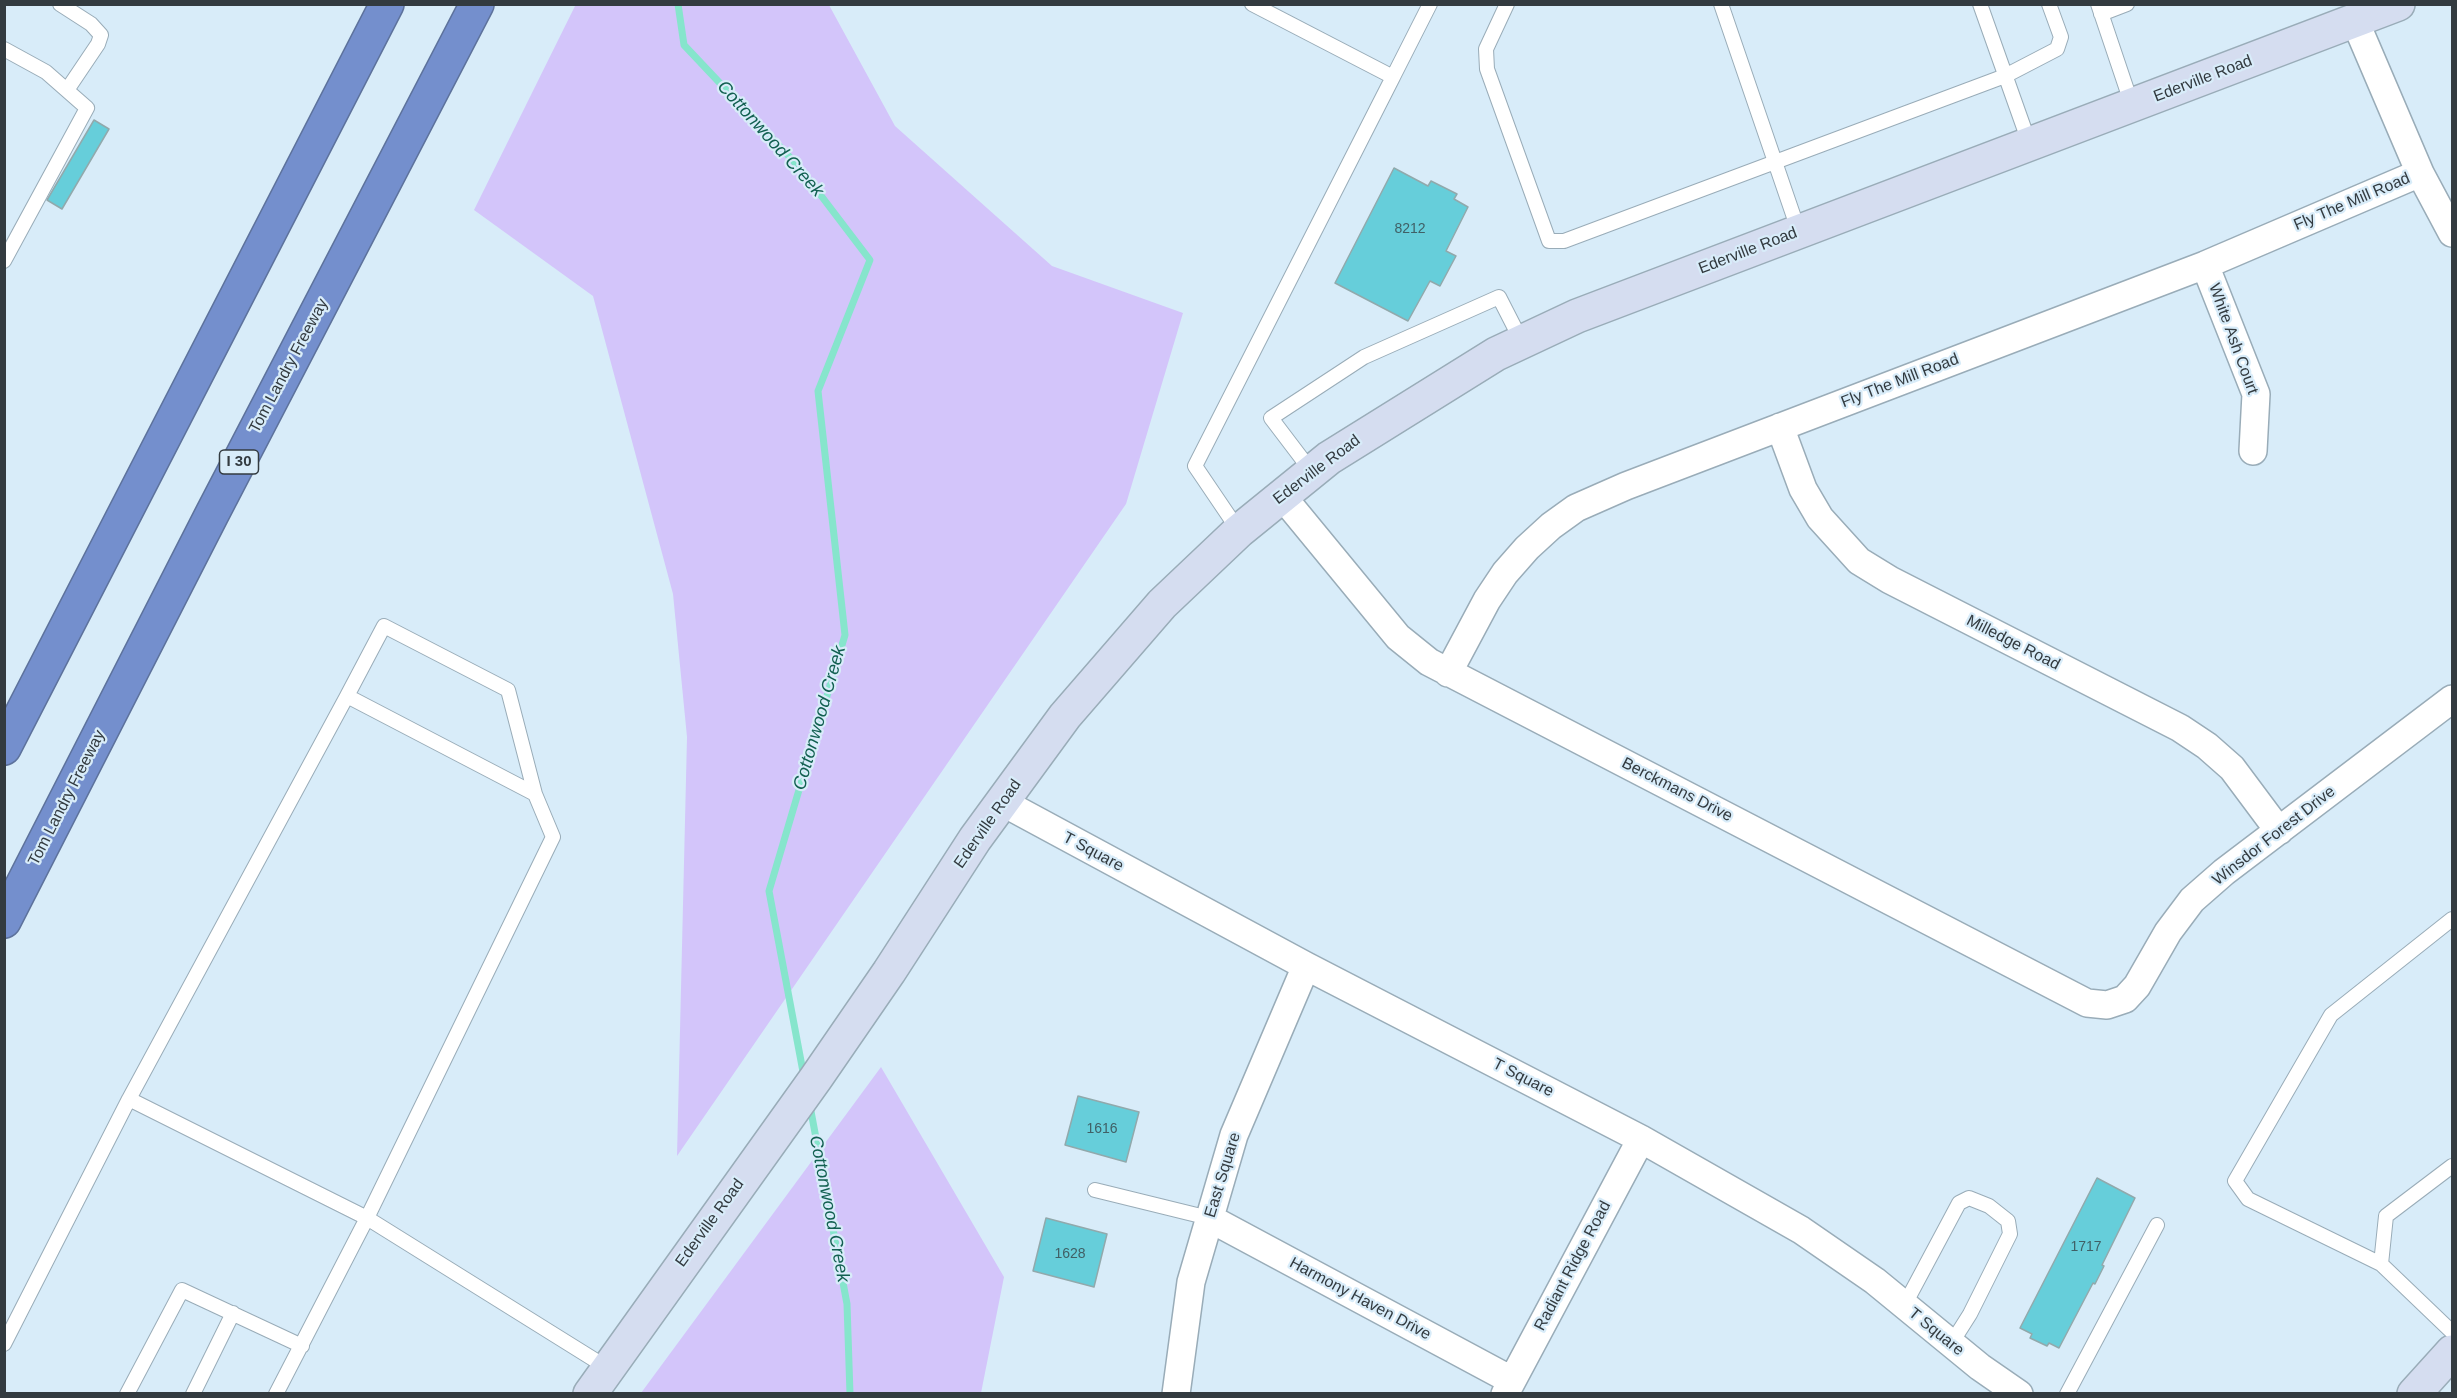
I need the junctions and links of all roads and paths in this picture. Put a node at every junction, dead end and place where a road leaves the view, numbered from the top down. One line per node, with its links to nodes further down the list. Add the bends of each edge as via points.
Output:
1 (60, 4): 17 (lane, via 91,24 100,35 98,44)
2 (387, 4): 35 (highway)
3 (477, 4): 40 (highway, Tom Landry Freeway / I 30)
4 (1252, 4): 16 (lane)
5 (1431, 4): 16 (lane)
6 (1507, 4): 20 (lane, via 1486,49 1487,69 1549,241 1564,241)
7 (1721, 4): 20 (lane)
8 (1980, 4): 15 (lane)
9 (2049, 4): 15 (lane, via 2061,37 2057,49)
10 (2127, 4): 12 (lane)
11 (2393, 6): 13 (street, Ederville Road)
12 (2100, 9): 18 (lane)
13 (2355, 21): 18 (street, Ederville Road); 21 (street)
14 (4, 49): 17 (lane, via 46,72)
15 (2005, 76): 19 (lane); 20 (lane)
16 (1393, 77): 31 (lane, via 1195,466)
17 (66, 90): 24 (lane, via 87,108)
18 (2133, 106): 19 (street, Ederville Road)
19 (2030, 145): 22 (street, Ederville Road)
20 (1775, 160): 22 (lane)
21 (2420, 173): 23 (street); 25 (street, Fly The Mill Road)
22 (1800, 232): 26 (street, Ederville Road, via 1577,316)
23 (2452, 233)
24 (4, 261)
25 (2205, 264): 27 (street, Fly The Mill Road); 28 (street, White Ash Court, via 2256,394)
26 (1522, 342): 29 (street, Ederville Road, via 1443,385); 29 (lane, via 1499,297 1364,357 1272,418)
27 (1780, 427): 32 (street, Fly The Mill Road, via 1626,486 1576,508 1551,526 1505,573); 38 (street, Milledge Road, via 1803,489 1820,518 1859,561 2180,728 2232,768)
28 (2253, 451)
29 (1312, 472): 30 (street, Ederville Road)
30 (1282, 496): 31 (street, Ederville Road); 32 (street, Berckmans Drive, via 1398,637)
31 (1239, 531): 37 (street, Ederville Road, via 1155,613 1065,716)
32 (1448, 673): 42 (street, Berckmans Drive, via 2087,1003 2107,1005)
33 (347, 696): 36 (lane); 36 (lane, via 384,626 508,690); 43 (lane)
34 (2452, 699): 38 (street, Winsdor Forest Drive)
35 (4, 748)
36 (534, 794): 47 (lane, via 553,837)
37 (1002, 802): 41 (street, T Square); 58 (street, Ederville Road, via 816,1078)
38 (2279, 831): 42 (street, Winsdor Forest Drive, via 2192,900)
39 (2452, 919): 50 (lane, via 2331,1015 2235,1181 2248,1199)
40 (4, 921)
41 (1306, 966): 44 (street, T Square); 48 (street, East Square, via 1234,1135)
42 (2125, 999)
43 (129, 1099): 47 (lane); 54 (lane)
44 (1641, 1139): 51 (street, T Square, via 1801,1230); 59 (street, Radiant Ridge Road)
45 (2452, 1166): 50 (lane, via 2386,1216)
46 (1095, 1190): 48 (lane)
47 (367, 1218): 56 (lane); 58 (lane)
48 (1209, 1218): 59 (street, Harmony Haven Drive); 63 (street, East Square, via 1191,1281)
49 (2157, 1225): 65 (lane)
50 (2381, 1264): 53 (lane)
51 (1904, 1306): 55 (street, T Square); 55 (lane, via 1959,1203 1969,1198 1989,1206 2008,1221 2010,1234)
52 (233, 1313): 56 (lane); 60 (lane, via 182,1290); 61 (lane)
53 (2452, 1332)
54 (4, 1344)
55 (1951, 1344): 64 (street, T Square)
56 (302, 1346): 62 (lane)
57 (2452, 1352): 66 (street)
58 (598, 1380)
59 (1508, 1387)
60 (127, 1394)
61 (193, 1394)
62 (276, 1394)
63 (1176, 1394)
64 (2019, 1394)
65 (2067, 1394)
66 (2414, 1394)

